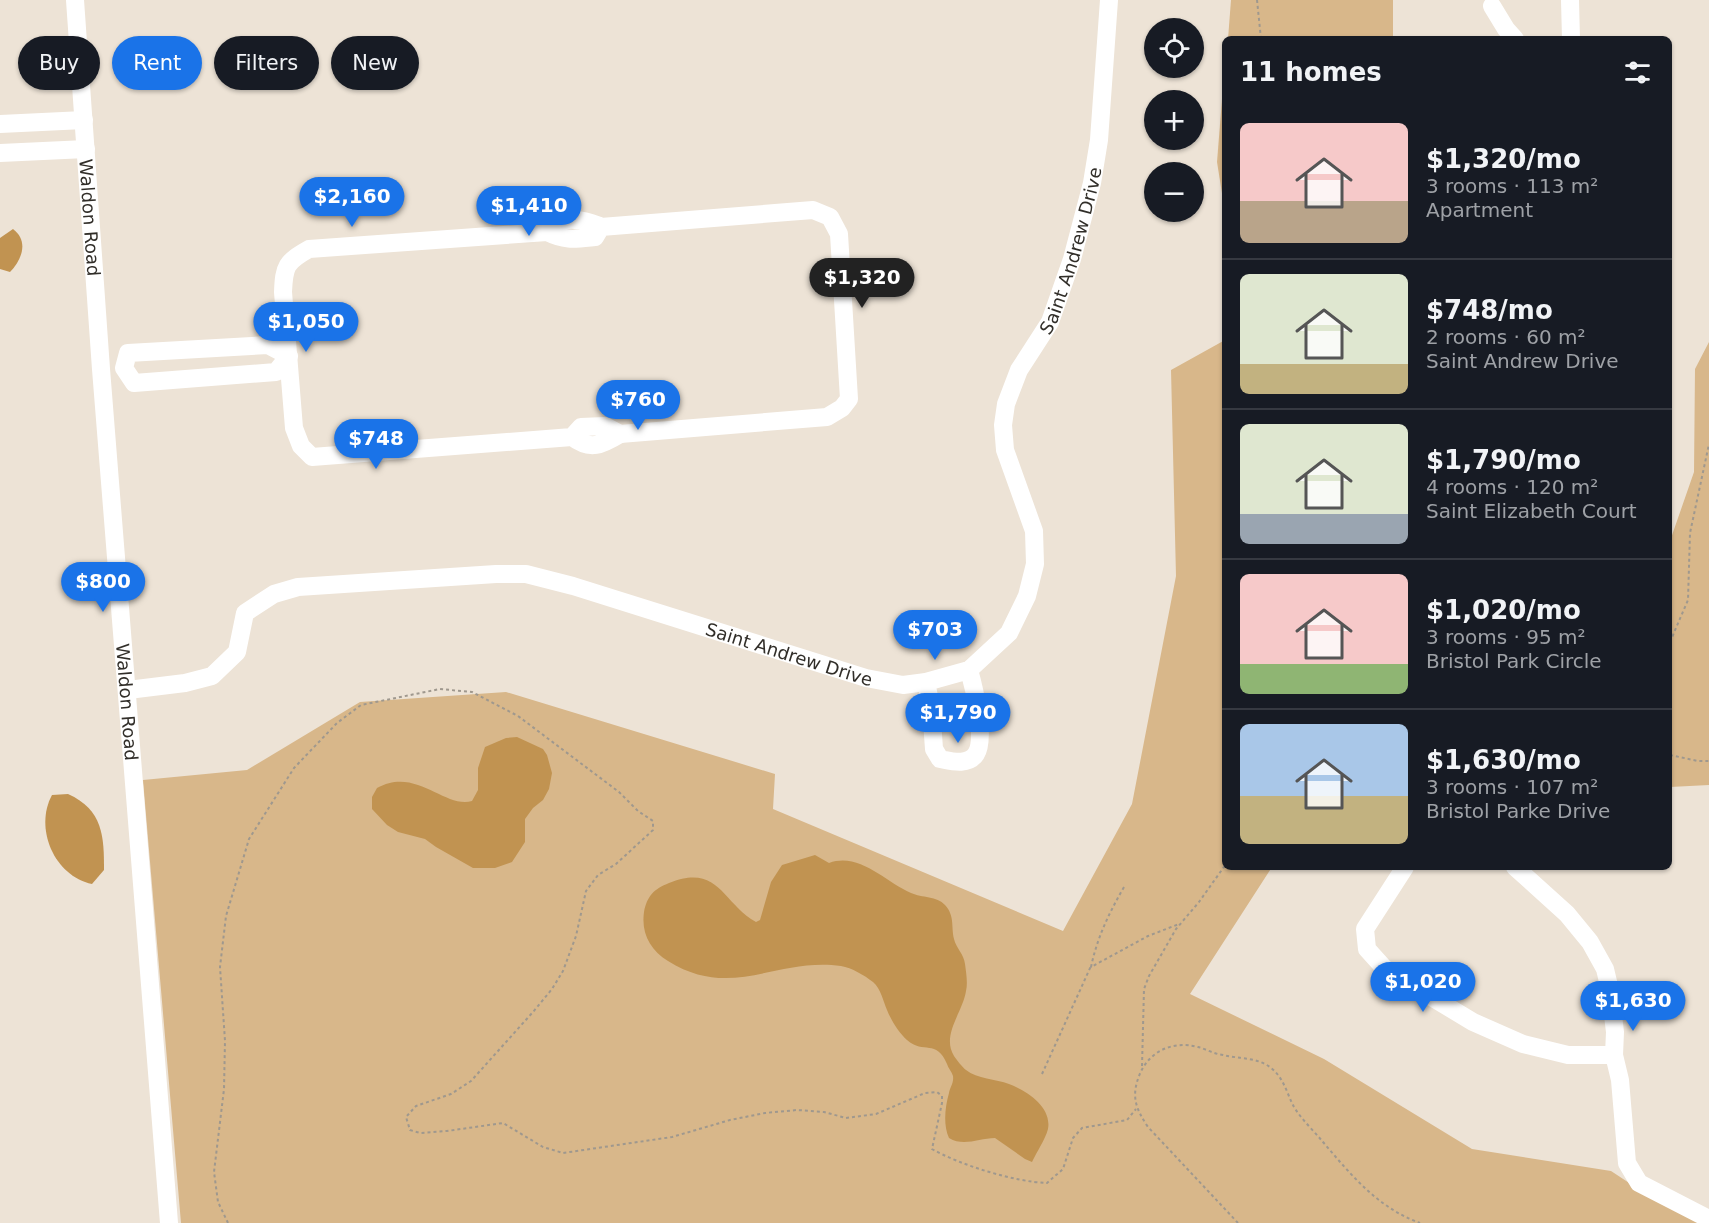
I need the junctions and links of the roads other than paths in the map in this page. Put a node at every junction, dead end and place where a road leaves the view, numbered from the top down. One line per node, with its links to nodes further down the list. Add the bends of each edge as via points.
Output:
1 (75, 0): 7 (street, Waldon Road)
2 (1109, 0): 14 (street, Saint Andrew Drive, via 1092,183 1050,322 1019,370 1006,404 1005,450 1034,531 1035,564 1027,596 1009,633)
3 (1570, 0): 6 (street)
4 (1492, 6): 5 (street)
5 (1512, 36)
6 (1571, 36)
7 (84, 120): 8 (street); 9 (street, Waldon Road)
8 (0, 124)
9 (86, 149): 10 (street); 13 (street, Waldon Road)
10 (0, 153)
11 (289, 356): 11 (street, via 294,428 301,446 312,457 572,438 582,445 603,444 620,434 827,417 849,399 839,234 830,217 813,210 601,227 591,222 557,222 547,232 309,249 293,258 283,272); 12 (street, via 268,345 128,353); 12 (street, via 276,372 134,383)
12 (124, 368): 13 (street)
13 (101, 369): 16 (street, Waldon Road)
14 (969, 670): 15 (street, Saint Andrew Drive); 15 (street, via 980,739 976,754 968,760 940,759 934,749)
15 (926, 682): 16 (street, Saint Andrew Drive, via 903,685 866,678 526,574 298,587 274,594 245,613 237,652 212,676)
16 (128, 690): 21 (street, Waldon Road)
17 (1403, 870): 19 (street, via 1365,929 1367,950 1385,969 1473,1022 1523,1044 1568,1055)
18 (1518, 870): 19 (street, via 1567,914 1590,942 1605,969 1615,1032)
19 (1614, 1055): 20 (street, via 1627,1163 1639,1183)
20 (1709, 1219)
21 (169, 1223)

